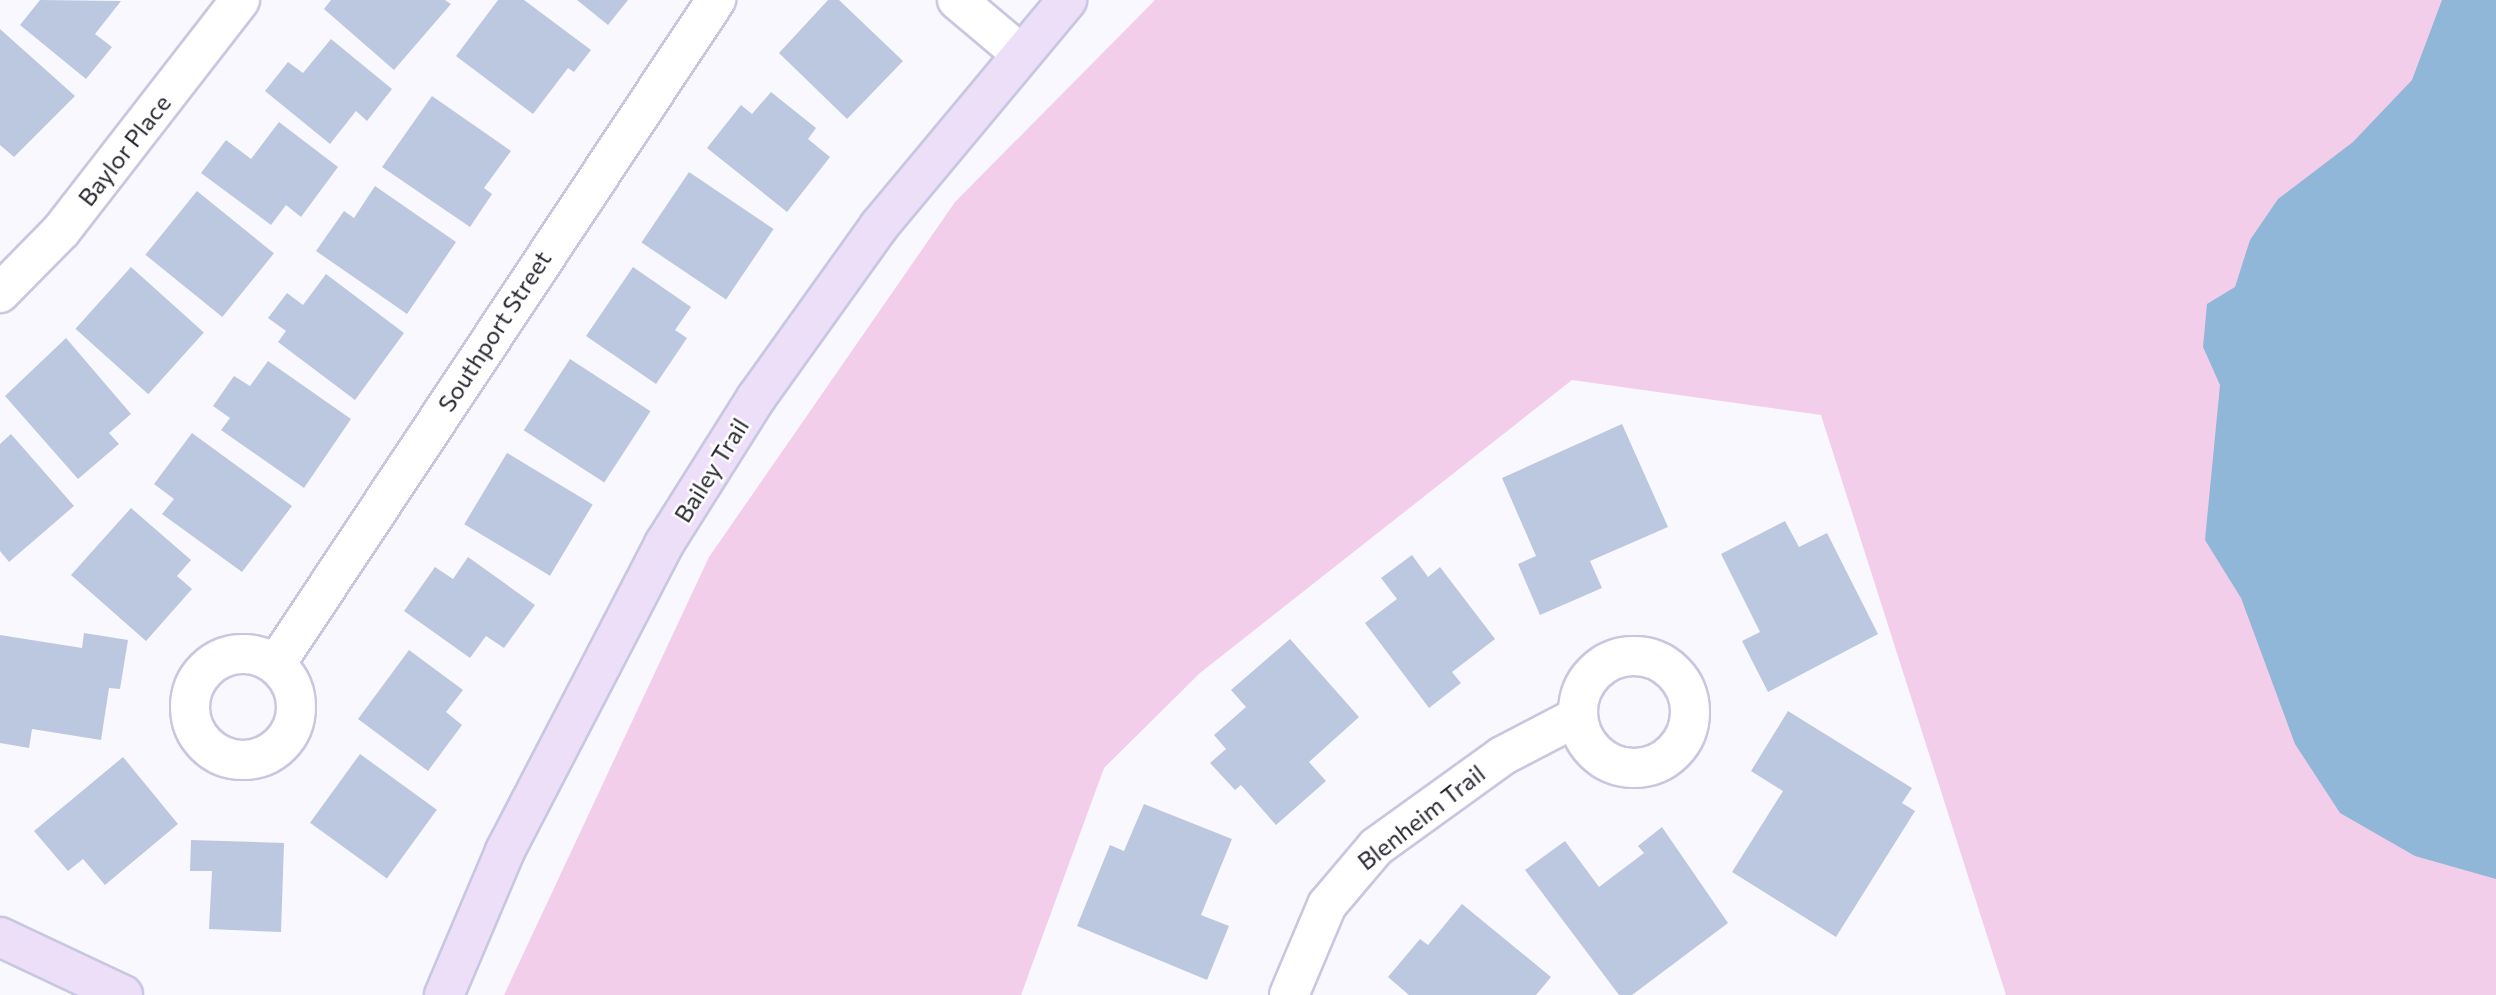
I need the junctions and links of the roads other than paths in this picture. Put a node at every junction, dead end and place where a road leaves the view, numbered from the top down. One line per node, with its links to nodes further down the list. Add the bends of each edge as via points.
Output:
1 (240, 0): 6 (street, Baylor Place, via 61,231)
2 (716, 0): 7 (street, Southport Street)
3 (957, 0): 5 (street)
4 (1067, 0): 5 (street, Bailey Trail)
5 (1020, 53): 11 (street, Bailey Trail, via 879,226 756,398 664,544 528,802)
6 (0, 293)
7 (275, 664)
8 (1577, 717): 12 (street, Blenheim Trail, via 1502,756 1376,847 1327,905)
9 (0, 937): 10 (street)
10 (123, 995)
11 (444, 995)
12 (1289, 995)

